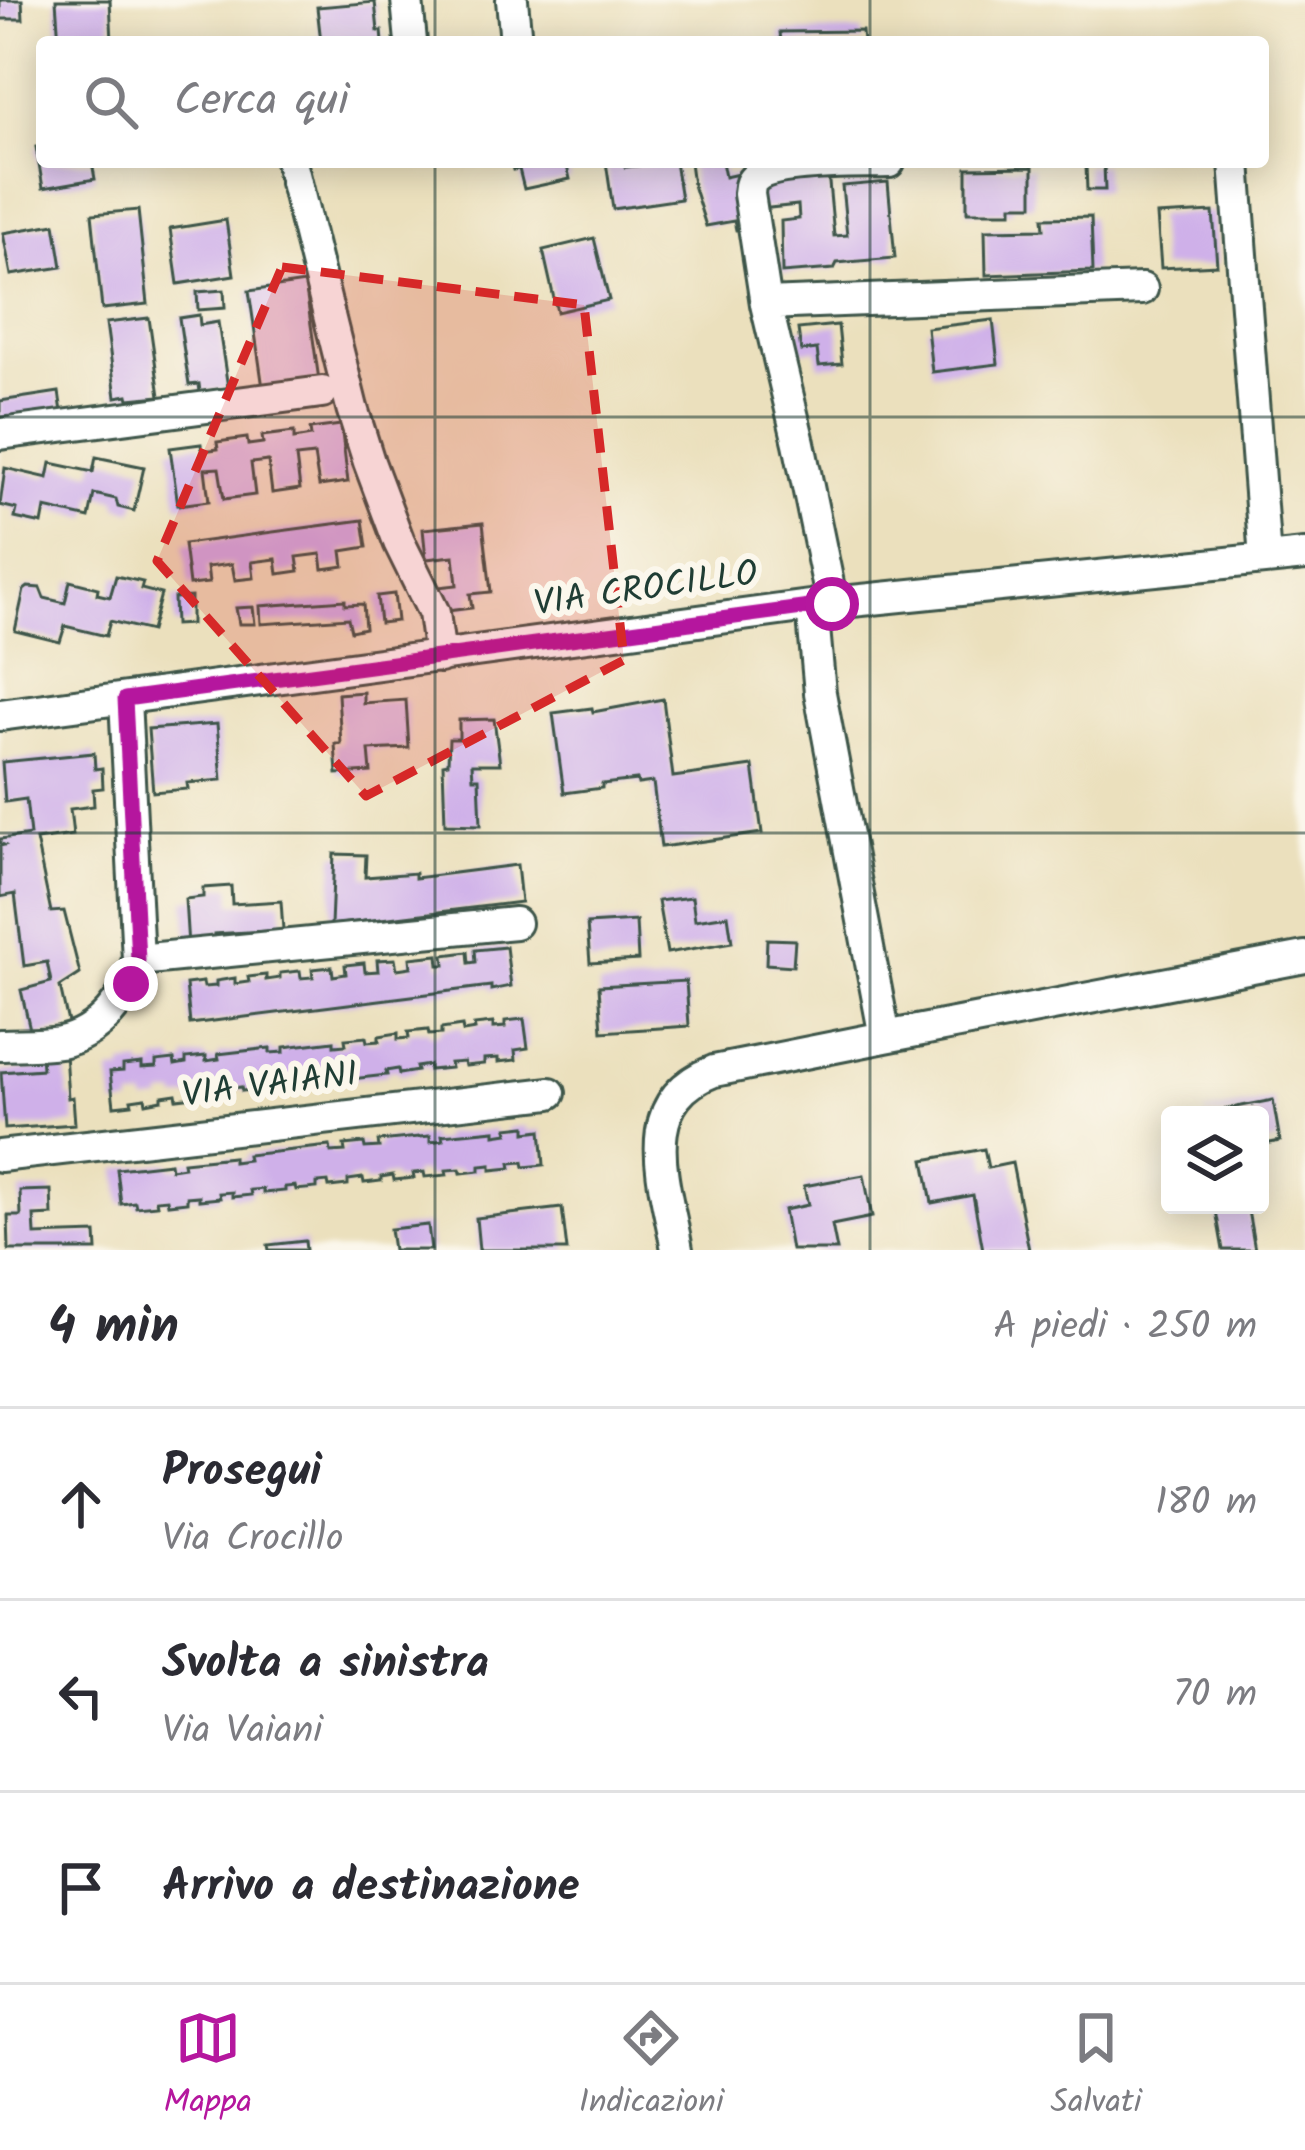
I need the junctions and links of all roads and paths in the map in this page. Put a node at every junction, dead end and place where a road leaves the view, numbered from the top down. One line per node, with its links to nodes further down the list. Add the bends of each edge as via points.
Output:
1 (407, 0): 3 (street)
2 (512, 0): 4 (street)
3 (410, 36)
4 (515, 36)
5 (292, 168): 15 (street, via 352,408 399,542 434,613)
6 (783, 168): 9 (street, via 758,175 749,194)
7 (1235, 168): 13 (street)
8 (1142, 289): 9 (street)
9 (766, 304): 14 (street, via 799,443)
10 (322, 392): 11 (street)
11 (0, 434)
12 (1305, 555): 13 (street, VIA CROCILLO)
13 (1265, 560): 14 (street, VIA CROCILLO)
14 (822, 605): 15 (street, VIA CROCILLO); 21 (street, via 820,694)
15 (440, 657): 16 (street, VIA CROCILLO)
16 (125, 699): 17 (street, VIA CROCILLO); 20 (street)
17 (0, 715)
18 (514, 923): 20 (street)
19 (1305, 957): 21 (street)
20 (138, 960): 22 (street, via 120,1001 91,1028 57,1042)
21 (885, 1037): 25 (street, via 714,1070 679,1093 659,1146)
22 (0, 1045)
23 (550, 1093): 24 (street, VIA VAIANI)
24 (0, 1156)
25 (677, 1250)

